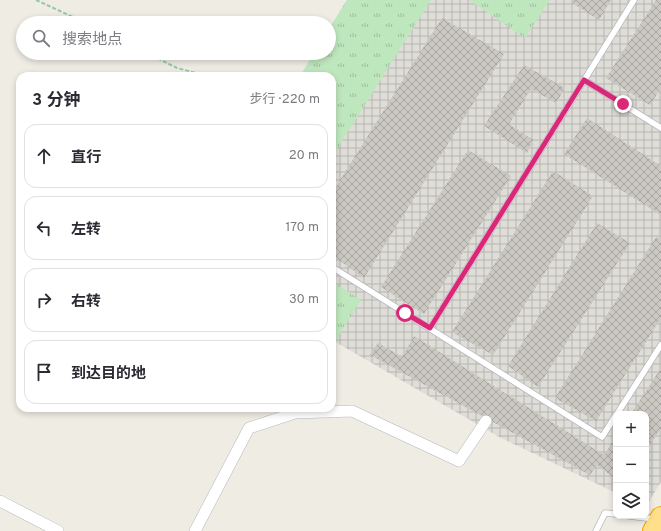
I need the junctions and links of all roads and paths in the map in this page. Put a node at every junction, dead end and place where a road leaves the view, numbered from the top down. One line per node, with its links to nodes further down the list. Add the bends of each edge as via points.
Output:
1 (36, 0): 3 (path)
2 (634, 0): 6 (lane)
3 (71, 16)
4 (161, 60): 5 (path)
5 (192, 72)
6 (584, 80): 7 (lane); 9 (lane)
7 (661, 128)
8 (336, 269): 9 (lane)
9 (430, 328): 14 (lane, via 602,437)
10 (661, 345): 12 (lane)
11 (336, 411): 15 (street, via 352,410 458,461)
12 (619, 411)
13 (314, 412): 21 (street, via 295,413 249,428)
14 (613, 420)
15 (486, 421)
16 (0, 501): 20 (street)
17 (613, 514): 22 (lane, via 605,513)
18 (638, 519): 19 (lane)
19 (658, 526)
20 (58, 531)
21 (195, 531)
22 (596, 531)

